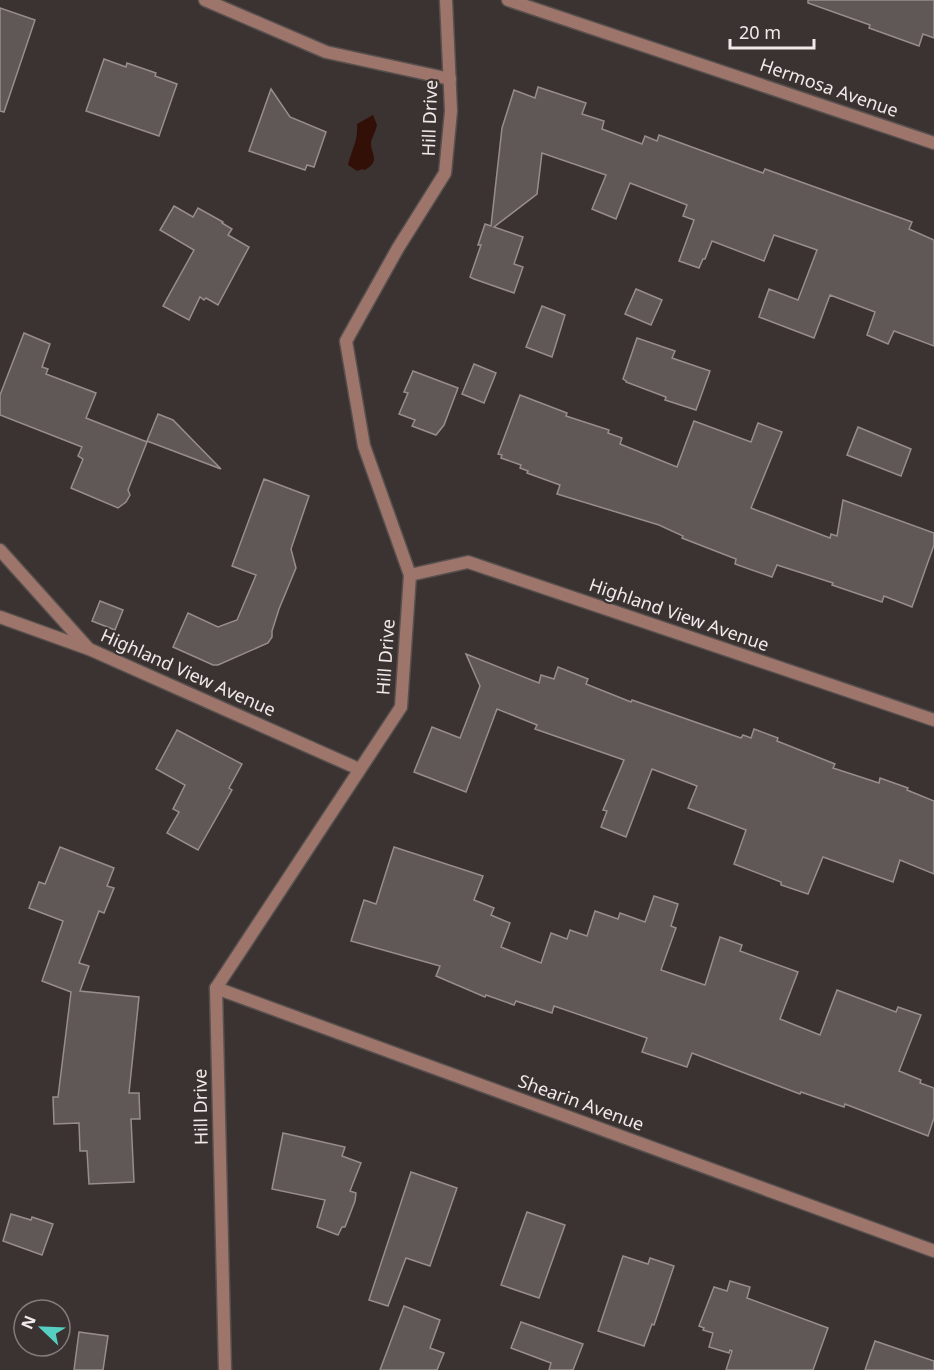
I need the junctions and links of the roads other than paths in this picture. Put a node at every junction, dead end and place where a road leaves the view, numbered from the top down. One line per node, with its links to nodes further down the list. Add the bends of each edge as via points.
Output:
1 (206, 0): 4 (street, via 326,52)
2 (446, 0): 4 (street, Hill Drive)
3 (508, 0): 5 (street, Hermosa Avenue)
4 (450, 79): 7 (street, Hill Drive, via 445,173 346,341 364,446)
5 (934, 143)
6 (0, 550): 9 (street)
7 (410, 575): 10 (street, Highland View Avenue, via 468,562); 11 (street, Hill Drive, via 401,707)
8 (0, 617): 9 (street, Highland View Avenue)
9 (89, 649): 11 (street, Highland View Avenue)
10 (934, 720)
11 (359, 769): 12 (street, Hill Drive)
12 (216, 988): 13 (street, Shearin Avenue); 14 (street, Hill Drive)
13 (934, 1251)
14 (225, 1370)

